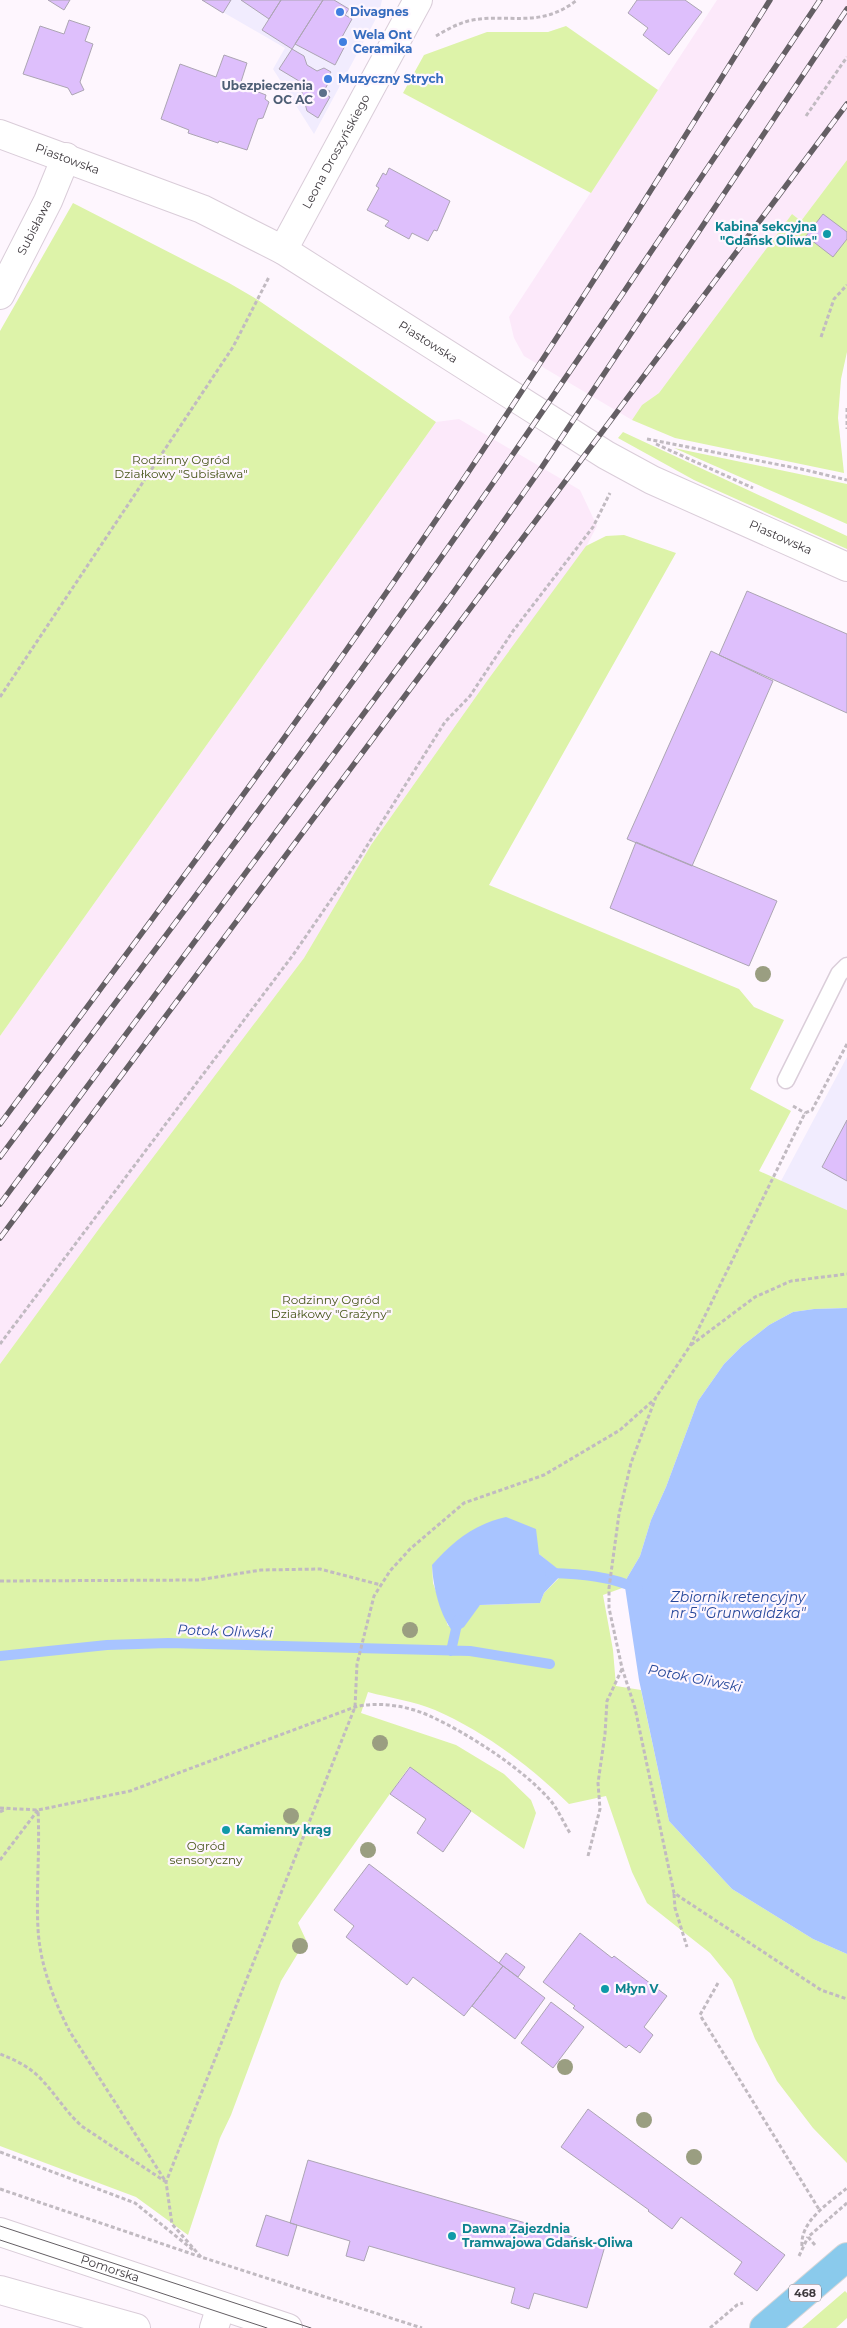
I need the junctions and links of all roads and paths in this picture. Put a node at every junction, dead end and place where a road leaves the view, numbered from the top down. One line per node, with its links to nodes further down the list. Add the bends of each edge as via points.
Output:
1 (418, 0): 8 (street, Leona Droszyńskiego)
2 (576, 0): 3 (path, via 536,19 468,21)
3 (430, 39)
4 (847, 58): 5 (path)
5 (806, 116)
6 (0, 134): 7 (street, Piastowska)
7 (66, 157): 8 (street, Piastowska, via 202,209); 10 (street, Subisława, via 48,201)
8 (283, 250): 18 (street, Piastowska, via 606,455 652,480)
9 (847, 285): 12 (path, via 834,299)
10 (0, 295)
11 (258, 300): 19 (path, via 233,347)
12 (821, 337)
13 (847, 408): 14 (path)
14 (847, 429)
15 (847, 480): 17 (path, via 646,439)
16 (613, 487): 24 (path, via 593,527 513,631 470,696 445,722 355,865 293,955)
17 (761, 491)
18 (847, 567)
19 (0, 697)
20 (847, 966): 22 (lane, via 839,974)
21 (847, 1044): 25 (path, via 812,1110 805,1113)
22 (786, 1080)
23 (847, 1274): 25 (path, via 791,1281 755,1297)
24 (0, 1344)
25 (690, 1346): 26 (path)
26 (656, 1398): 28 (path, via 620,1430 544,1475 464,1502 410,1549); 29 (path, via 631,1463 612,1561 609,1608)
27 (0, 1580): 28 (path, via 198,1580 260,1570 320,1569)
28 (382, 1585): 30 (path, via 374,1596 363,1637 357,1664)
29 (622, 1668): 34 (path, via 607,1701 598,1783 600,1809); 36 (path, via 635,1708)
30 (354, 1707): 32 (path, via 130,1791); 33 (path, via 371,1703 431,1716 481,1744 550,1800); 42 (path)
31 (0, 1810): 32 (path)
32 (38, 1810): 35 (path); 42 (path, via 38,1931 58,2009)
33 (570, 1832)
34 (588, 1856)
35 (0, 1860)
36 (674, 1893): 37 (path, via 675,1908); 39 (path, via 821,1990)
37 (687, 1947)
38 (718, 1983): 46 (path, via 700,2015)
39 (847, 1999)
40 (0, 2054): 42 (path, via 23,2064 38,2076 83,2127)
41 (0, 2152): 50 (path, via 134,2203)
42 (166, 2182): 50 (path, via 172,2224)
43 (847, 2188): 46 (path)
44 (0, 2189): 50 (path)
45 (847, 2203): 48 (path)
46 (820, 2211): 48 (path, via 805,2227 801,2236 802,2246)
47 (0, 2232): 54 (street, Pomorska)
48 (808, 2237): 49 (path)
49 (819, 2251)
50 (201, 2257): 57 (path)
51 (847, 2257): 59 (main road, 468)
52 (0, 2290): 55 (street)
53 (738, 2305): 58 (path)
54 (217, 2317): 56 (street, Pomorska)
55 (136, 2328)
56 (288, 2328)
57 (422, 2328)
58 (710, 2328)
59 (764, 2328)

